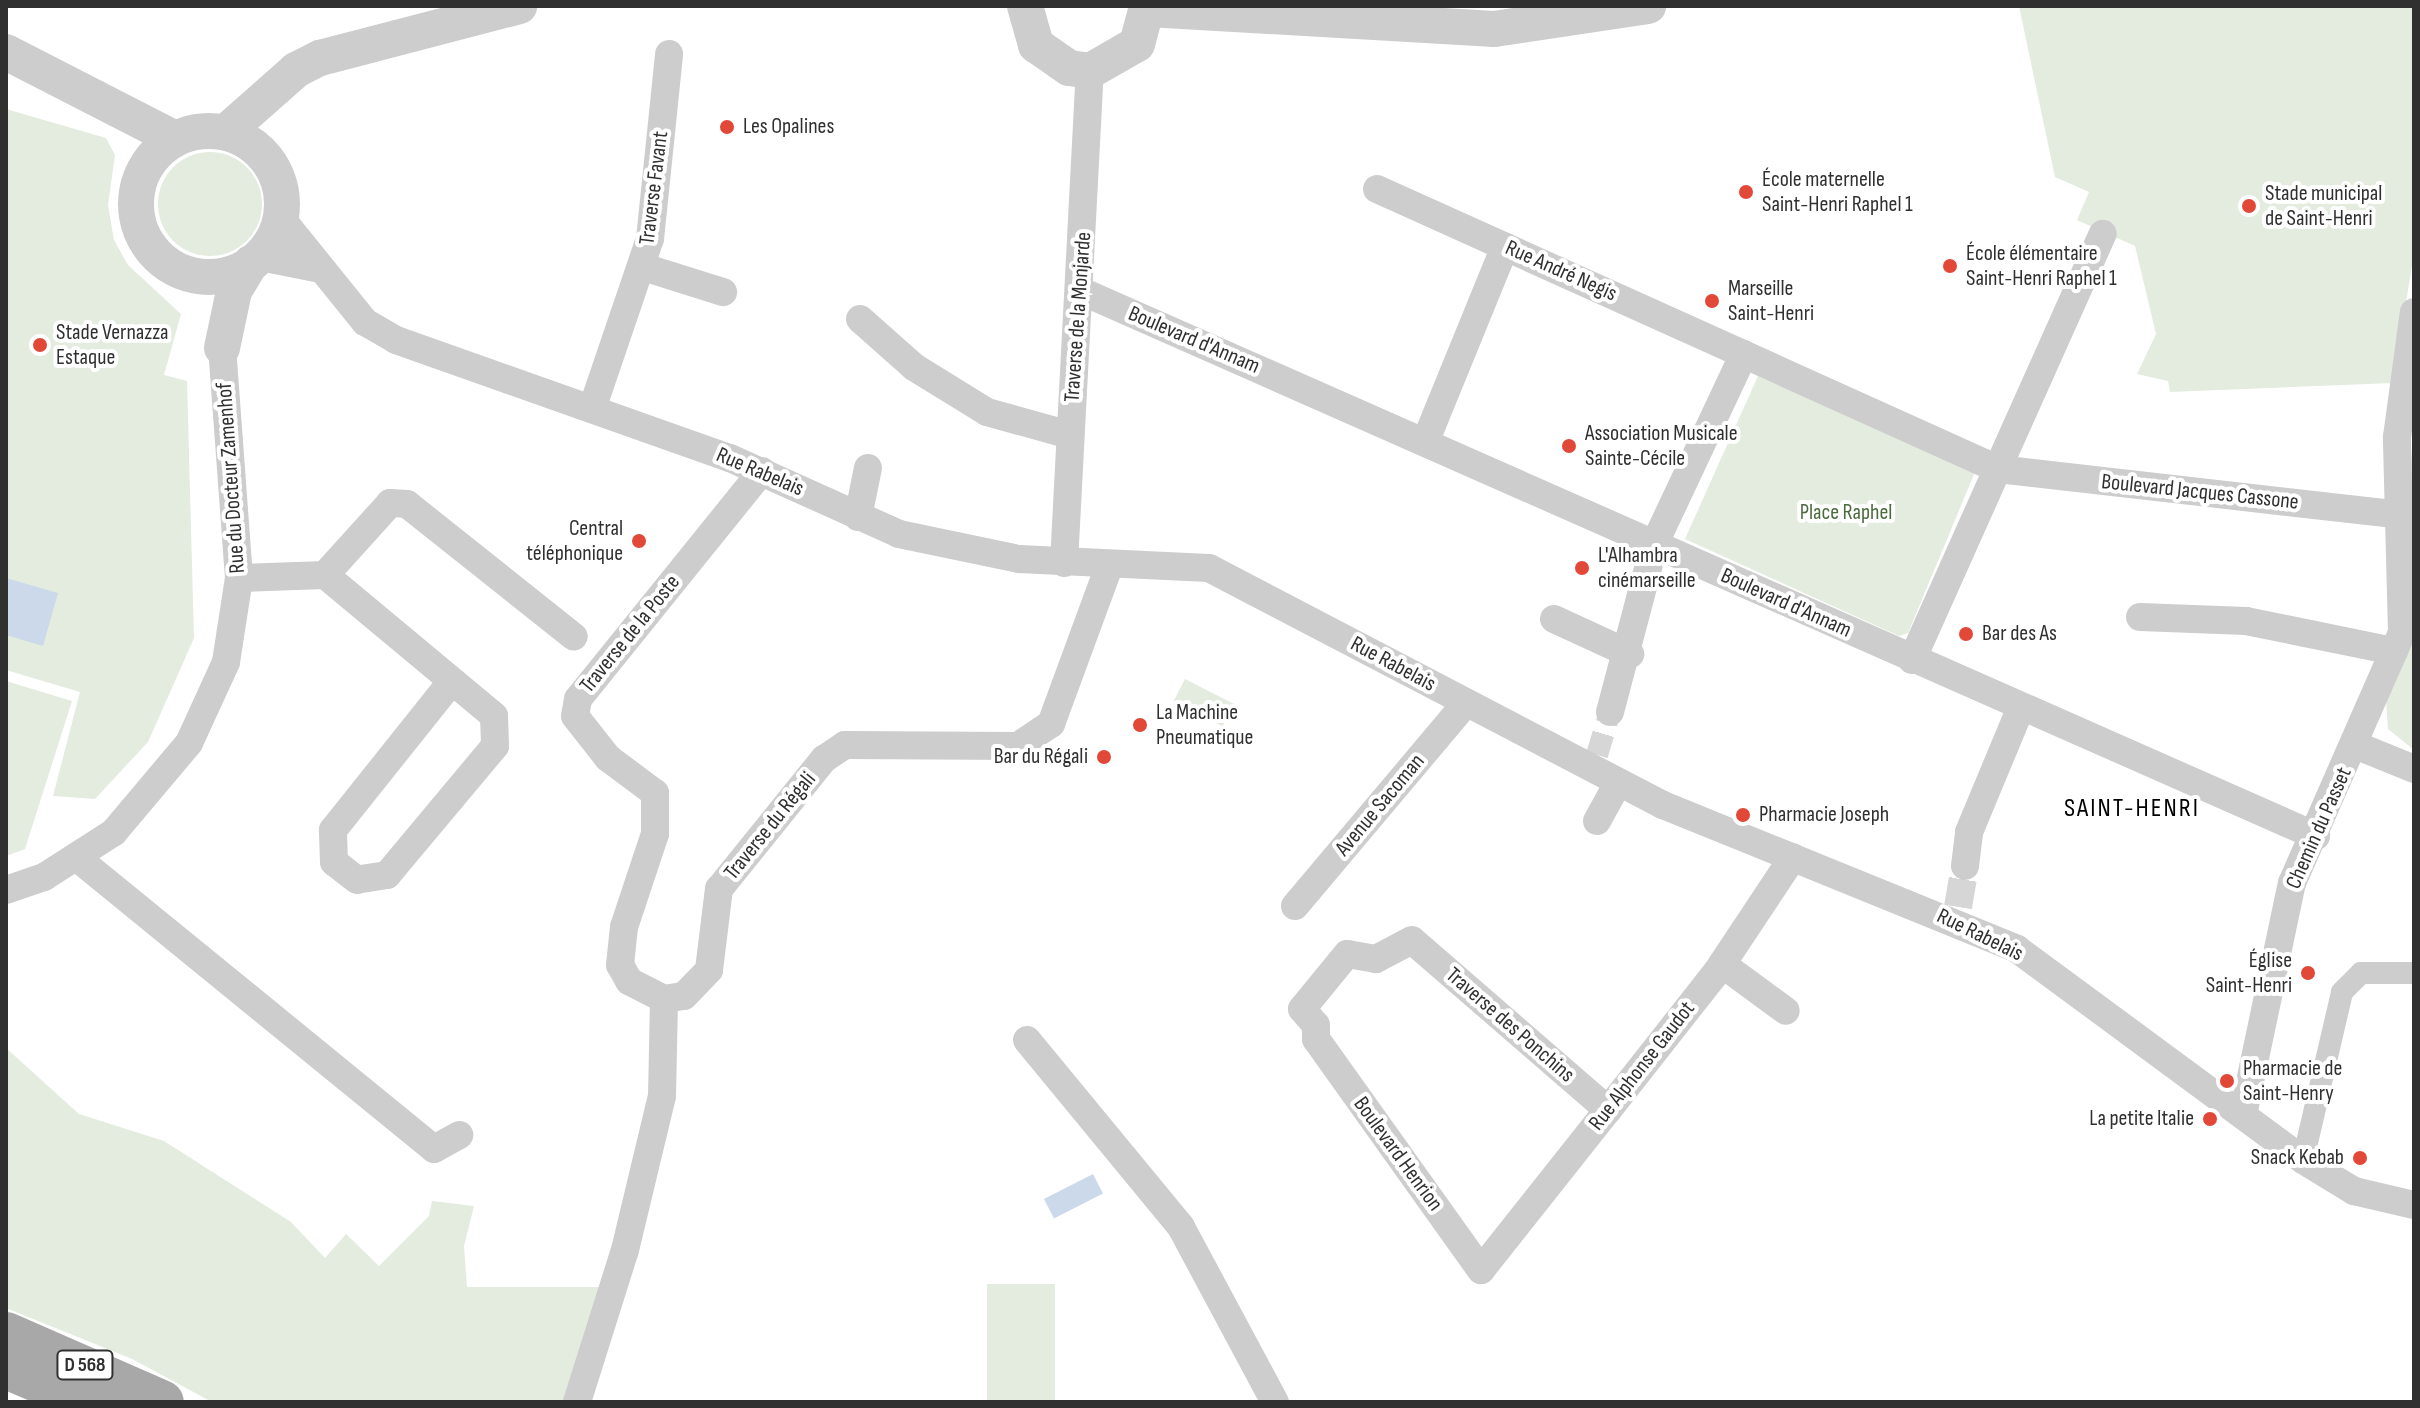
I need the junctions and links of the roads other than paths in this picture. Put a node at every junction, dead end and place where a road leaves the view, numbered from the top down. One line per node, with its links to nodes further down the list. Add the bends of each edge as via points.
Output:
1 (519, 6): 9 (street, via 320,58)
2 (1025, 6): 7 (street, via 1036,45 1069,68)
3 (1648, 6): 4 (street, via 1494,29)
4 (1148, 8): 7 (street, via 1137,44)
5 (6, 52): 10 (street, via 55,74)
6 (669, 54): 20 (street, Traverse Favant)
7 (1090, 71): 23 (street, Traverse de la Monjarde)
8 (6, 77): 10 (street, via 53,96)
9 (270, 96): 11 (street); 13 (street)
10 (86, 98): 12 (street); 14 (street, via 123,129)
11 (226, 132): 12 (street); 13 (street)
12 (175, 139): 14 (street)
13 (265, 156): 16 (street, via 282,196)
14 (145, 166): 22 (street, via 135,200 139,225 151,248)
15 (1377, 189): 18 (street, Rue André Negis)
16 (281, 218): 19 (street); 21 (street, Rue Rabelais)
17 (2103, 234): 33 (street)
18 (1505, 246): 28 (street, Rue André Negis); 31 (street)
19 (256, 260): 21 (street); 22 (street, via 223,276); 27 (street, Rue du Docteur Zamenhof, via 234,291)
20 (643, 267): 24 (street); 29 (street, Traverse Favant)
21 (321, 269): 29 (street, Rue Rabelais, via 365,322 396,340)
22 (178, 270): 27 (street, Rue du Docteur Zamenhof)
23 (1081, 291): 30 (street, Traverse de la Monjarde); 31 (street, Boulevard d'Annam)
24 (723, 292)
25 (2414, 312): 35 (street, via 2397,437)
26 (860, 319): 30 (street, via 914,367 987,412)
27 (222, 348): 41 (street, Rue du Docteur Zamenhof)
28 (1744, 354): 33 (street); 37 (street)
29 (592, 409): 34 (street, Rue Rabelais)
30 (1070, 435): 38 (street, Traverse de la Monjarde)
31 (1426, 440): 37 (street, Boulevard d'Annam)
32 (868, 468): 36 (street)
33 (1998, 469): 35 (street, Boulevard Jacques Cassone); 47 (street)
34 (762, 471): 36 (street, Rue Rabelais); 65 (street, Traverse de la Poste, via 578,699 575,716 608,758 655,793 655,834 624,927 620,965 629,981)
35 (2401, 515): 45 (street, via 2402,633)
36 (858, 517): 38 (street, Rue Rabelais, via 899,534)
37 (1654, 545): 46 (street); 47 (street, Boulevard d'Annam)
38 (1064, 563): 39 (street, Rue Rabelais)
39 (1109, 566): 49 (street, Rue Rabelais, via 1209,568); 65 (street, Traverse du Régali, via 1051,724 1018,746 868,742 845,745 824,759 719,889 713,957 701,984)
40 (325, 575): 41 (street); 44 (street, via 390,503 407,504); 48 (street)
41 (239, 578): 57 (street, Rue du Docteur Zamenhof, via 226,662 189,743 114,832)
42 (2140, 617): 45 (street, via 2246,621)
43 (1554, 619): 46 (street)
44 (574, 637)
45 (2394, 651): 52 (street)
46 (1630, 654): 51 (street)
47 (1912, 660): 50 (street, Boulevard d'Annam)
48 (451, 682): 48 (street, via 494,716 495,746 387,875 357,880 334,862 333,830)
49 (1465, 704): 53 (street, Rue Rabelais); 61 (street, Avenue Sacoman)
50 (2021, 707): 56 (street, Boulevard d'Annam); 59 (street, via 1969,832)
51 (1610, 712)
52 (2355, 745): 54 (street, Chemin du Passet); 56 (street, Chemin du Passet)
53 (1603, 769): 55 (street); 58 (street, Rue Rabelais)
54 (2414, 769)
55 (1597, 821)
56 (2316, 836): 69 (street, Chemin du Passet, via 2292,883)
57 (76, 857): 60 (street, Rue du Docteur Zamenhof); 70 (street, via 434,1149)
58 (1793, 857): 63 (street, Rue Alphonse Gaudot); 69 (street, Rue Rabelais, via 1957,913 2017,949)
59 (1965, 866)
60 (6, 890)
61 (1295, 906)
62 (1412, 940): 68 (street, Traverse des Ponchins); 73 (street, Boulevard Henrion, via 1376,959 1347,954 1302,1009 1316,1025 1316,1039)
63 (1722, 964): 66 (street); 68 (street, Rue Alphonse Gaudot)
64 (2414, 973): 71 (street, via 2361,973 2342,992)
65 (664, 999): 78 (street, via 660,1106 625,1250)
66 (1786, 1011)
67 (1027, 1040): 79 (street, via 1181,1227)
68 (1608, 1110): 73 (street, Rue Alphonse Gaudot)
69 (2243, 1115): 71 (street, Rue Rabelais)
70 (459, 1135)
71 (2303, 1160): 72 (street, Rue Rabelais, via 2354,1191)
72 (2414, 1205)
73 (1481, 1270)
74 (6, 1334): 77 (main road, D 568)
75 (6, 1367): 76 (main road, D 568)
76 (89, 1402)
77 (162, 1402)
78 (577, 1402)
79 (1275, 1402)

